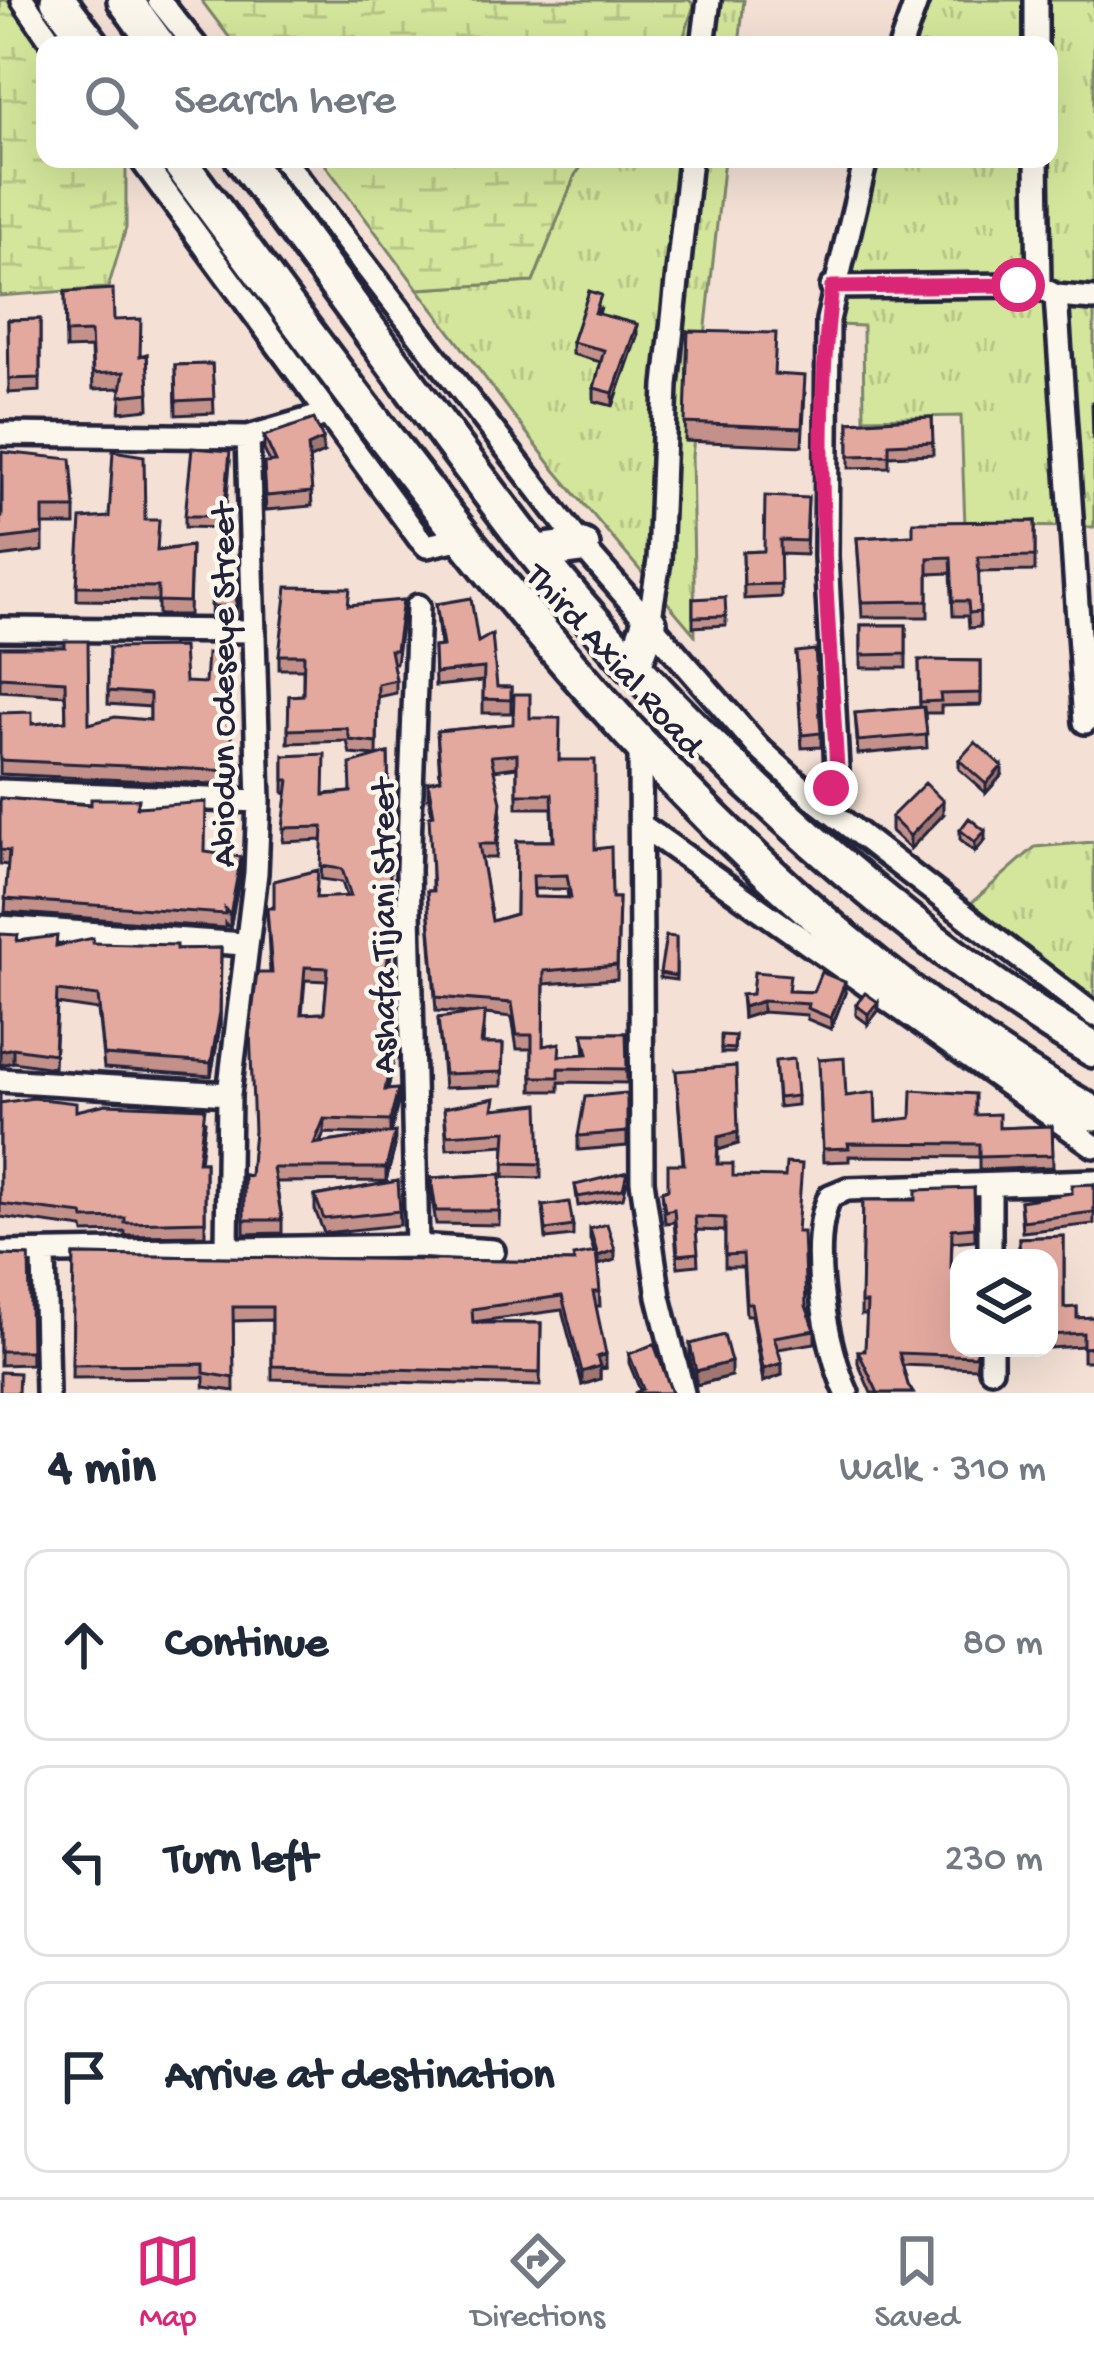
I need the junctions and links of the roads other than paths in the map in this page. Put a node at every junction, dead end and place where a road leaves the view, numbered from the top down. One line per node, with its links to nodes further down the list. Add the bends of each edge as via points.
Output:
1 (23, 0): 8 (street)
2 (58, 0): 9 (highway)
3 (125, 0): 10 (highway)
4 (159, 0): 11 (street)
5 (709, 0): 12 (street)
6 (917, 0): 13 (street)
7 (1036, 0): 14 (street)
8 (48, 36)
9 (85, 36)
10 (151, 36)
11 (188, 36)
12 (704, 36)
13 (904, 36)
14 (1036, 36)
15 (148, 168): 25 (street)
16 (184, 168): 28 (highway, Third Axial Road)
17 (250, 168): 30 (highway, Third Axial Road)
18 (290, 168): 29 (street)
19 (689, 168): 32 (street)
20 (864, 168): 22 (street)
21 (1038, 168): 23 (street)
22 (832, 287): 23 (street); 41 (street, via 826,508 837,769)
23 (1048, 291): 24 (street); 33 (street)
24 (1094, 299)
25 (327, 414): 27 (street); 28 (street, via 427,546)
26 (2, 434): 27 (street)
27 (248, 436): 35 (street, Abiodun Odeseye Street)
28 (462, 538): 38 (highway, Third Axial Road)
29 (582, 546): 30 (highway); 32 (street)
30 (536, 552): 36 (highway, Third Axial Road)
31 (418, 606): 53 (street, Ashafa Tijani Street, via 408,870)
32 (649, 623): 36 (highway); 41 (street)
33 (1085, 624): 37 (street)
34 (0, 629): 35 (street)
35 (254, 631): 40 (street, Abiodun Odeseye Street)
36 (634, 665): 46 (highway, Third Axial Road, via 820,845 949,950)
37 (1084, 722)
38 (640, 746): 42 (street); 49 (highway, Third Axial Road, via 794,892 922,998)
39 (0, 791): 40 (street)
40 (259, 801): 44 (street, Abiodun Odeseye Street)
41 (819, 803): 45 (street)
42 (641, 825): 50 (street); 60 (street, via 642,1180)
43 (0, 927): 44 (street)
44 (244, 944): 48 (street, Abiodun Odeseye Street)
45 (1094, 1015)
46 (1094, 1050)
47 (0, 1080): 48 (street)
48 (229, 1094): 54 (street, Abiodun Odeseye Street)
49 (1094, 1114)
50 (1094, 1146)
51 (1094, 1181): 52 (street)
52 (990, 1186): 55 (street); 61 (street, via 830,1196 821,1268 832,1360)
53 (417, 1246): 54 (street); 56 (street)
54 (227, 1247): 58 (street)
55 (990, 1249)
56 (493, 1251)
57 (0, 1252): 58 (street)
58 (44, 1254): 59 (street)
59 (47, 1393)
60 (683, 1393)
61 (847, 1393)

